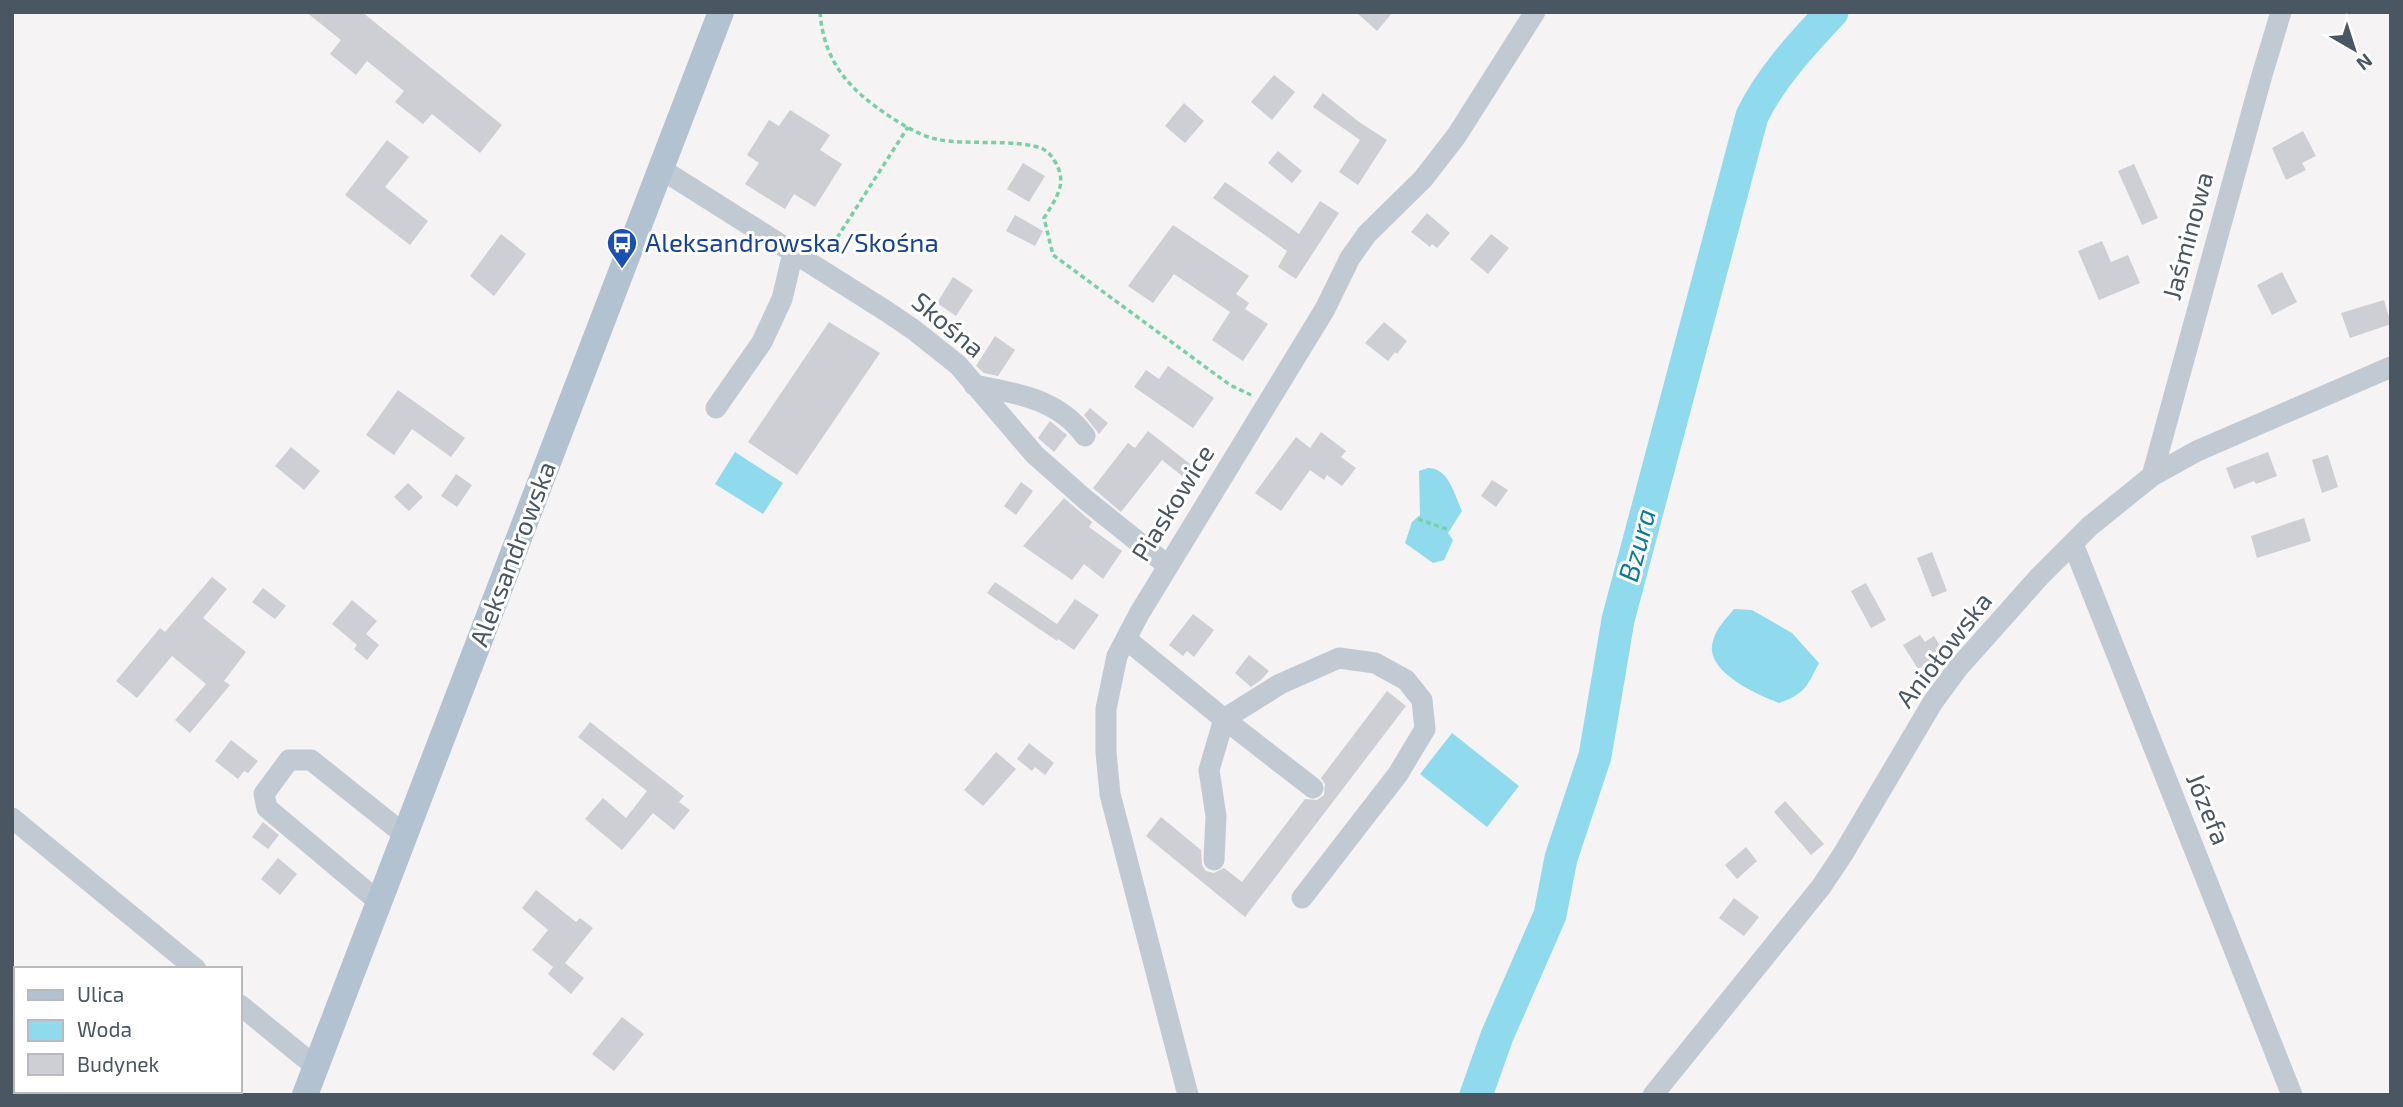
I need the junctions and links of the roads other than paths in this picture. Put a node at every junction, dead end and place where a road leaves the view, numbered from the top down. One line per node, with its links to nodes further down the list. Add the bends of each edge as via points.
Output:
1 (721, 12): 4 (main road, Aleksandrowska)
2 (1535, 12): 12 (street, Piaskowice, via 1440,157 1350,258 1325,309)
3 (2281, 12): 10 (street, Jaśminowa)
4 (661, 169): 5 (street, Skośna); 17 (main road, Aleksandrowska)
5 (793, 253): 7 (street, Skośna, via 914,330 958,365); 8 (street, via 782,299 762,342)
6 (2391, 368): 10 (street, Aniołowska, via 2197,451)
7 (974, 385): 9 (street, via 1040,399); 12 (street, Skośna, via 1055,475)
8 (716, 408)
9 (1085, 436)
10 (2152, 476): 11 (street, Aniołowska)
11 (2073, 544): 26 (street, Aniołowska, via 1958,668 1821,887); 27 (street, Józefa)
12 (1167, 565): 13 (street, Piaskowice)
13 (1126, 639): 14 (street); 25 (street, Piaskowice, via 1117,656 1106,709 1110,794)
14 (1224, 719): 15 (street); 18 (street, via 1209,771 1216,816); 19 (street, via 1280,684 1339,658 1375,663 1406,680 1422,700 1425,729 1398,774)
15 (1313, 788)
16 (12, 818): 21 (street)
17 (405, 835): 20 (main road, Aleksandrowska); 20 (street, via 311,760 289,760 264,794 267,808)
18 (1214, 860)
19 (1302, 898)
20 (379, 902): 23 (main road, Aleksandrowska)
21 (194, 967)
22 (242, 1007): 23 (street)
23 (316, 1067): 24 (main road, Aleksandrowska)
24 (305, 1095)
25 (1188, 1095)
26 (1653, 1095)
27 (2292, 1095)

